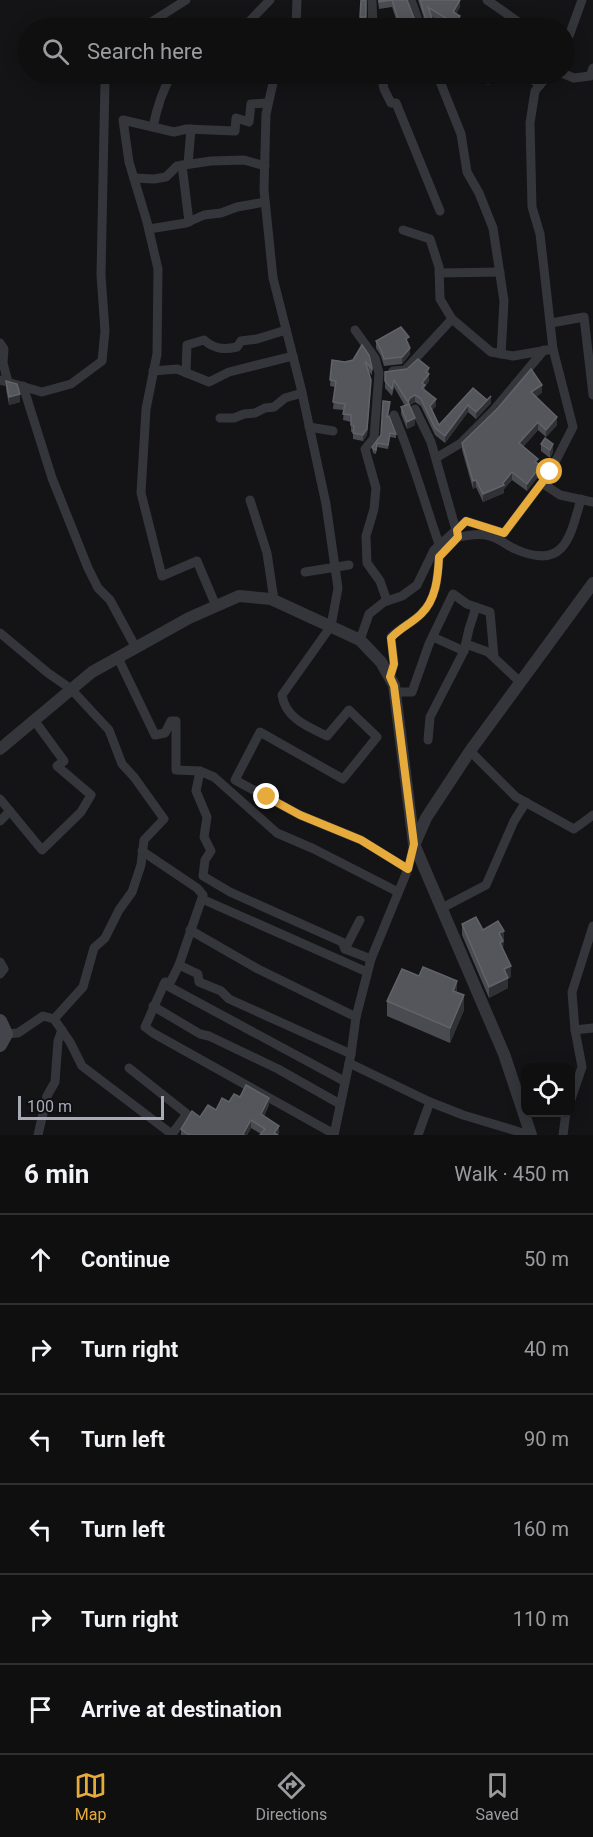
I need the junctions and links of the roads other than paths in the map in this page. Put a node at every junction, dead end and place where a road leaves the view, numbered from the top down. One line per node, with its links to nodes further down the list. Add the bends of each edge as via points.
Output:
1 (186, 0): 8 (street)
2 (270, 0): 9 (street)
3 (297, 0): 10 (street)
4 (372, 0): 11 (street)
5 (411, 0): 12 (street)
6 (487, 0): 13 (street)
7 (580, 1): 14 (street)
8 (158, 18)
9 (253, 18)
10 (296, 18)
11 (373, 18)
12 (417, 18)
13 (513, 18)
14 (575, 18)
15 (593, 68): 16 (street, via 590,76)
16 (575, 78)
17 (105, 84): 48 (street, via 102,361 71,384 42,392)
18 (167, 84): 24 (street)
19 (273, 84): 23 (street)
20 (383, 84): 30 (street, via 391,104 396,103)
21 (441, 84): 34 (street, via 461,134 467,172 493,228)
22 (540, 85): 37 (street, via 535,92 530,123 532,207 540,234)
23 (268, 103): 25 (street, via 251,104 249,122 236,118 235,131); 27 (street)
24 (153, 127): 25 (street, via 174,132); 28 (street, via 123,120)
25 (191, 129): 26 (street)
26 (185, 164): 27 (street, via 244,160); 28 (street, via 166,177); 31 (street)
27 (265, 166): 29 (street)
28 (134, 178): 32 (street)
29 (265, 202): 31 (street); 38 (street, via 273,278)
30 (440, 211)
31 (189, 222): 32 (street)
32 (149, 229): 44 (street, via 158,269 157,354)
33 (403, 230): 35 (street, via 430,239)
34 (500, 272): 35 (street); 42 (street, via 504,301)
35 (439, 273): 36 (street, via 440,299)
36 (452, 319): 42 (street, via 491,352); 46 (street, via 405,370)
37 (551, 323): 41 (street); 50 (street, via 584,317)
38 (286, 330): 43 (street); 45 (street, via 241,341 237,347 226,350 204,340 187,345)
39 (355, 330): 46 (street, via 375,358)
40 (0, 343): 47 (street, via 4,350)
41 (548, 350): 42 (street, via 513,356); 56 (street, via 461,443); 57 (street, via 573,427)
42 (501, 354)
43 (293, 356): 45 (street, via 229,372 210,382); 49 (street)
44 (153, 371): 45 (street, via 177,369); 69 (street, via 146,409 141,493 157,558 162,576 197,561)
45 (186, 373)
46 (379, 373): 68 (street, via 374,438 365,449 376,488 366,536 367,563 380,581)
47 (4, 381): 48 (street)
48 (23, 386): 75 (street, via 52,478 88,568)
49 (302, 393): 53 (street, via 255,413); 54 (street)
50 (593, 395)
51 (415, 409): 56 (street)
52 (394, 415): 62 (street)
53 (220, 418)
54 (309, 427): 55 (street); 64 (street)
55 (333, 431)
56 (436, 458): 61 (street)
57 (542, 483): 58 (street, via 560,495); 61 (street, via 504,533 466,521)
58 (581, 499): 60 (street); 61 (street, via 562,549 549,557 513,549 500,539 483,534)
59 (250, 500): 67 (street, via 267,553)
60 (593, 502)
61 (457, 533): 62 (street); 79 (street, via 439,557 433,595 421,614 391,638 394,664)
62 (439, 544): 68 (street, via 417,585 402,597)
63 (349, 565): 64 (street)
64 (335, 568): 65 (street); 71 (street, via 338,588)
65 (305, 573)
66 (593, 583): 80 (street)
67 (274, 600): 69 (street, via 239,596); 71 (street)
68 (387, 601): 74 (street, via 369,614)
69 (216, 606): 75 (street)
70 (476, 607): 73 (street, via 453,594); 76 (street); 77 (street, via 490,612)
71 (331, 626): 74 (street); 95 (street, via 282,695 283,707 301,724 327,736 349,710 376,737 343,779 260,732 235,780 300,815 361,840)
72 (0, 633): 81 (street)
73 (433, 637): 76 (street); 82 (street, via 412,692)
74 (360, 640): 79 (street)
75 (136, 648): 78 (street)
76 (465, 648): 77 (street); 84 (street, via 430,717)
77 (494, 657): 80 (street)
78 (118, 658): 81 (street); 87 (street, via 155,735 165,733 171,721 176,721 176,770)
79 (390, 677): 82 (street)
80 (520, 683): 86 (street)
81 (71, 689): 83 (street); 94 (street, via 109,730 122,764 164,819 144,840)
82 (395, 692): 93 (street)
83 (34, 720): 85 (street); 90 (street, via 64,761 57,766 91,795 81,812 42,850)
84 (428, 740)
85 (0, 749)
86 (470, 751): 89 (street, via 516,797); 93 (street, via 426,818)
87 (201, 771): 96 (street, via 229,789 277,833); 102 (street, via 196,791 207,817 204,837 211,851 203,876 342,942)
88 (0, 799): 90 (street)
89 (526, 802): 91 (street, via 574,829); 98 (street, via 486,885)
90 (9, 811): 92 (street)
91 (593, 815)
92 (0, 821)
93 (414, 844): 95 (street); 98 (street)
94 (142, 851): 97 (street, via 197,888); 111 (street, via 132,892 105,938 94,948 83,987)
95 (408, 869): 96 (street)
96 (398, 892): 103 (street)
97 (202, 899): 101 (street); 106 (street)
98 (442, 908): 127 (street, via 504,1054)
99 (360, 920): 102 (street)
100 (593, 926): 114 (street, via 572,992)
101 (190, 930): 105 (street); 110 (street)
102 (345, 949): 103 (street)
103 (371, 959): 106 (street)
104 (0, 962): 107 (street, via 4,969)
105 (179, 965): 108 (street, via 170,983); 116 (street, via 198,974 199,982 221,991 229,999)
106 (367, 972): 110 (street)
107 (0, 974)
108 (164, 984): 109 (street); 118 (street)
109 (153, 1006): 121 (street); 125 (street, via 145,1027 153,1033)
110 (356, 1017): 116 (street)
111 (54, 1019): 113 (street); 115 (street, via 43,1016 18,1033)
112 (593, 1028): 114 (street)
113 (62, 1030): 123 (street, via 55,1082 47,1096); 124 (street, via 82,1066)
114 (574, 1030): 119 (street, via 582,1066)
115 (2, 1034)
116 (350, 1058): 118 (street); 120 (street)
117 (129, 1068): 124 (street, via 188,1114)
118 (344, 1081): 121 (street)
119 (575, 1087)
120 (430, 1102): 126 (street); 127 (street)
121 (340, 1104): 125 (street)
122 (565, 1117): 128 (street)
123 (38, 1135)
124 (172, 1135)
125 (334, 1135)
126 (418, 1135)
127 (531, 1135)
128 (562, 1135)

